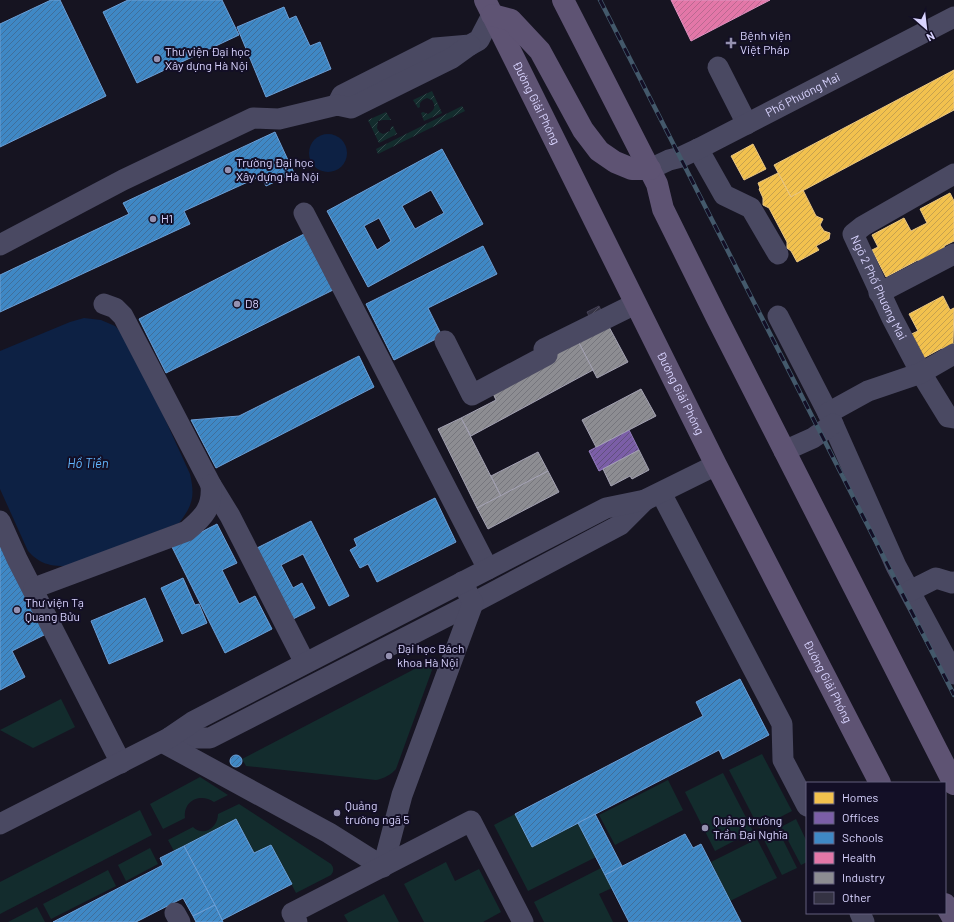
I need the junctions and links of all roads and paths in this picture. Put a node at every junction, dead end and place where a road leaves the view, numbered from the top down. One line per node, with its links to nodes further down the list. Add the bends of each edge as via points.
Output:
1 (563, 0): 7 (main road)
2 (489, 8): 7 (main road, via 511,20 540,51 582,130 599,151 632,169); 10 (street, via 479,40 470,45 435,48 342,95 337,104 279,119 253,118 110,187); 15 (main road, Đường Giải Phóng)
3 (954, 17): 5 (street, Phố Phương Mai)
4 (718, 67): 5 (street)
5 (747, 124): 6 (street, Phố Phương Mai)
6 (698, 149): 7 (street, Phố Phương Mai); 11 (street, via 724,195 751,208)
7 (650, 169): 22 (main road, via 657,184 663,209)
8 (954, 174): 13 (street, Ngõ 2 Phố Phương Mai, via 853,234)
9 (304, 213): 27 (street)
10 (0, 245)
11 (778, 254)
12 (954, 254): 13 (street)
13 (879, 292): 19 (street, Ngõ 2 Phố Phương Mai)
14 (104, 304): 24 (street, via 115,308 123,316)
15 (635, 304): 17 (street, via 544,349 547,355 472,395); 23 (main road, Đường Giải Phóng)
16 (778, 316): 20 (street)
17 (445, 341)
18 (954, 354): 19 (street)
19 (921, 373): 20 (street, via 868,391); 21 (street, Ngõ 2 Phố Phương Mai, via 948,417)
20 (830, 418): 22 (street, via 813,438); 31 (street, via 896,566)
21 (954, 418)
22 (784, 451): 38 (main road)
23 (716, 465): 25 (street); 37 (main road, Đường Giải Phóng)
24 (211, 485): 30 (street, via 210,504 197,523 187,530); 33 (street, via 230,516)
25 (653, 496): 27 (street, via 606,508); 32 (street, via 620,524); 39 (street, via 782,724 783,760)
26 (0, 521): 30 (street)
27 (488, 569): 28 (street)
28 (462, 582): 32 (street); 33 (street)
29 (953, 585): 31 (street, via 936,578)
30 (34, 588): 36 (street)
31 (910, 591): 34 (street)
32 (473, 603): 35 (street, via 210,738); 41 (street, via 402,795)
33 (305, 663): 35 (street, via 194,721)
34 (954, 674)
35 (165, 740): 36 (street); 41 (street, via 329,833)
36 (121, 763): 40 (street)
37 (879, 782)
38 (954, 782)
39 (806, 804)
40 (0, 824)
41 (382, 867): 43 (street); 45 (street, via 471,820)
42 (946, 906): 44 (main road)
43 (294, 918)
44 (954, 920)
45 (523, 922)

